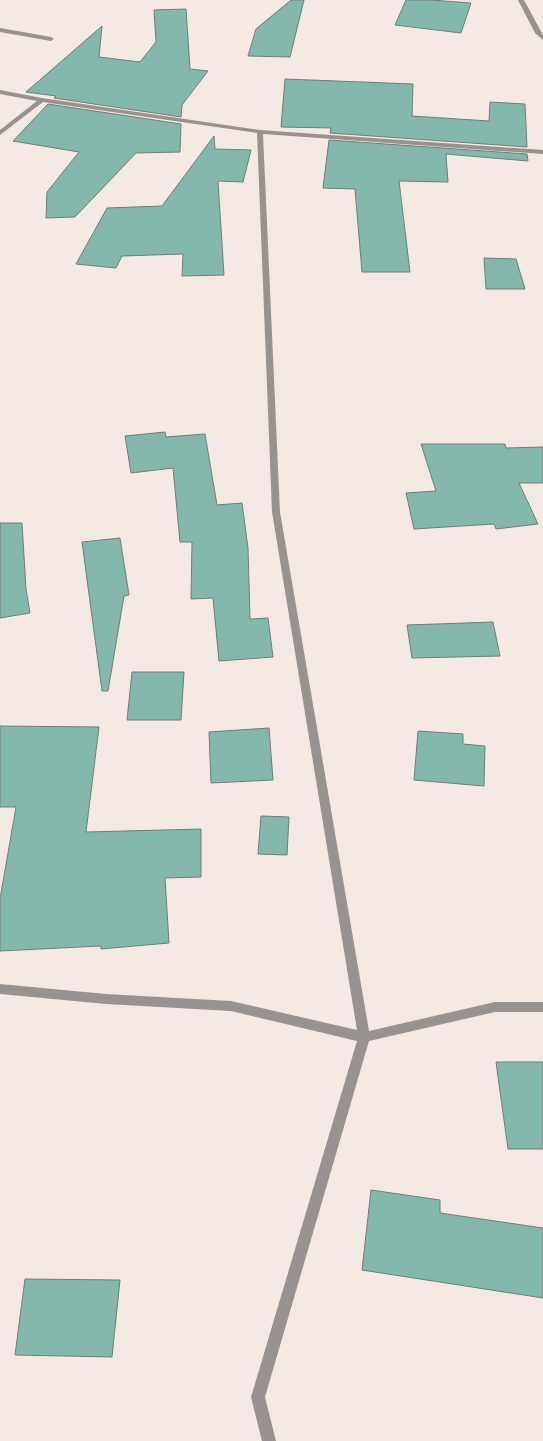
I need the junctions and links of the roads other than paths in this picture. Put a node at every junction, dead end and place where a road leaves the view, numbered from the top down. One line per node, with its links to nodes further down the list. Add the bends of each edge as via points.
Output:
1 (521, 0): 3 (street)
2 (0, 30): 4 (street)
3 (543, 38)
4 (51, 39)
5 (0, 92): 6 (street)
6 (42, 100): 7 (street); 8 (street)
7 (260, 132): 9 (street); 12 (street, via 276,512)
8 (0, 133)
9 (543, 152)
10 (0, 989): 12 (street, via 106,999 232,1006)
11 (543, 1007): 12 (street, via 495,1007)
12 (364, 1037): 13 (street, via 258,1397)
13 (269, 1441)

